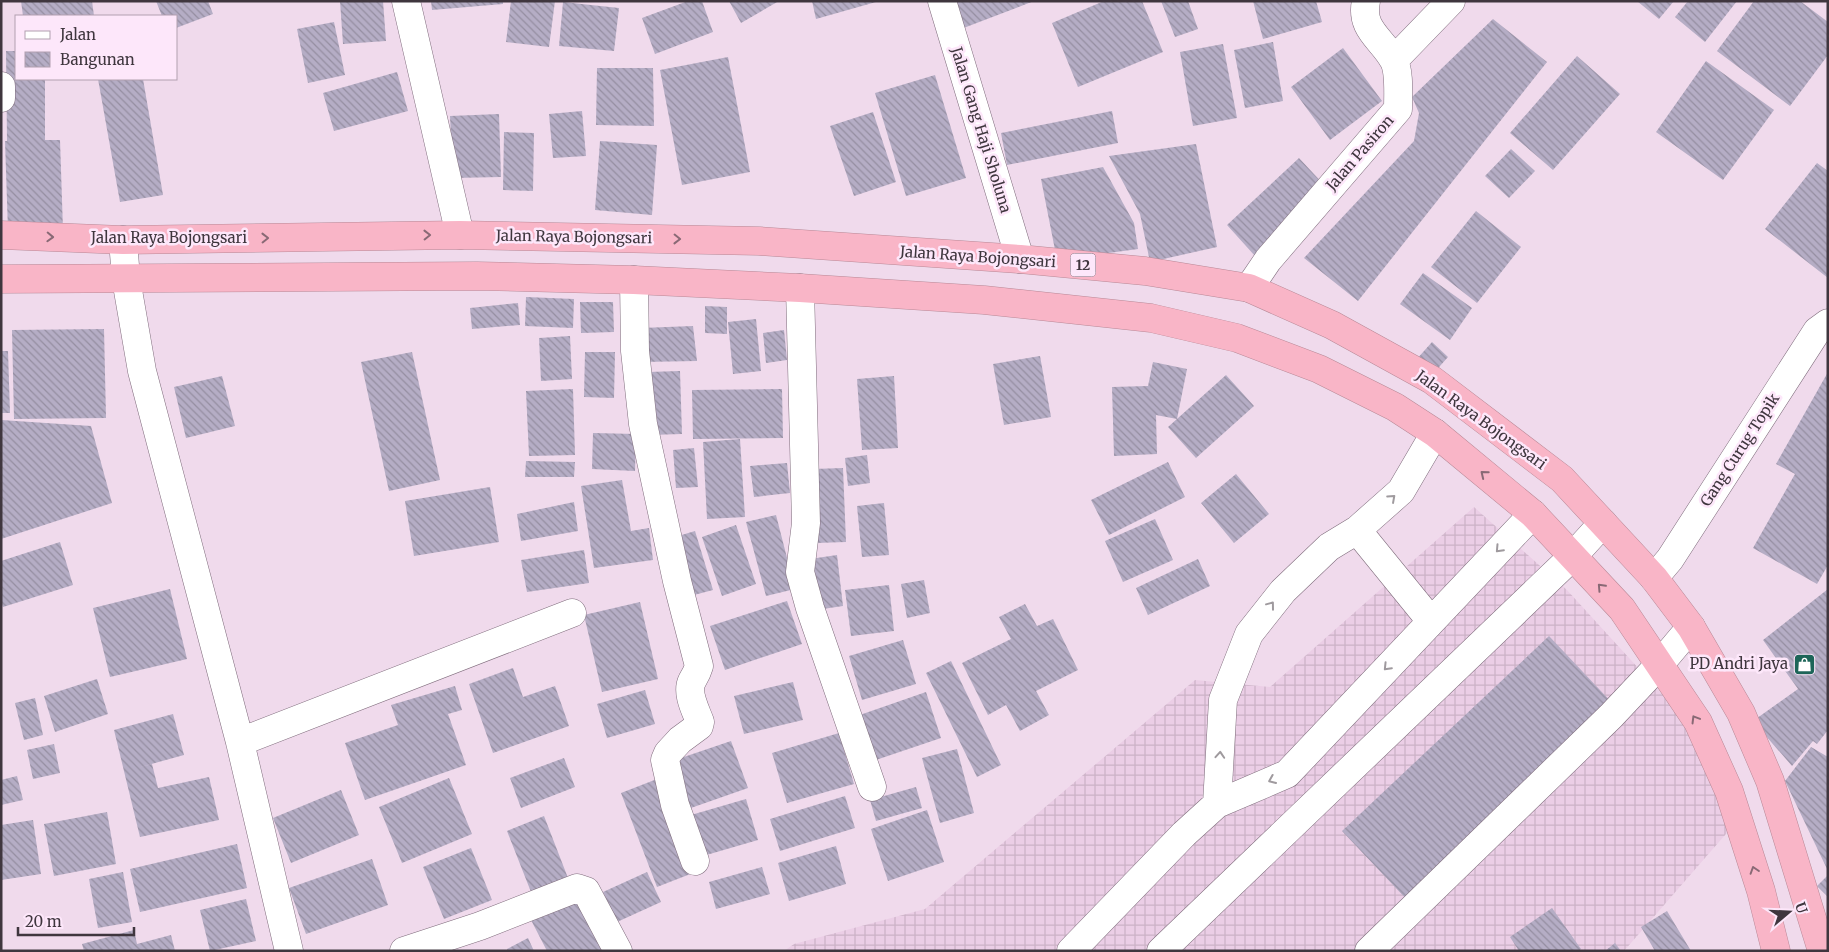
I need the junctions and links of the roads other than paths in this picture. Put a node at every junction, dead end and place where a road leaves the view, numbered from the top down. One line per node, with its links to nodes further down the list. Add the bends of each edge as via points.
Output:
1 (406, 1): 8 (street)
2 (942, 1): 11 (street, Jalan Gang Haji Sholuna)
3 (1366, 1): 5 (street, Jalan Pasiron, via 1365,20)
4 (1451, 1): 5 (street)
5 (1394, 60): 16 (street, Jalan Pasiron, via 1399,86 1398,109 1268,260)
6 (1, 86): 7 (street)
7 (1, 98)
8 (460, 234): 10 (highway, Jalan Raya Bojongsari / 12, one-way to 8); 11 (highway, Jalan Raya Bojongsari / 12, one-way to 11, via 758,241)
9 (1, 235): 10 (highway, Jalan Raya Bojongsari / 12, one-way to 10)
10 (123, 240): 13 (street)
11 (1020, 259): 16 (highway, Jalan Raya Bojongsari / 12, via 1145,271)
12 (1, 279): 13 (highway)
13 (126, 279): 14 (highway, via 477,276); 28 (street, via 142,371)
14 (634, 280): 15 (highway); 31 (street, via 635,351 644,424 677,581 699,666 690,694 699,726 680,740 665,760 675,805)
15 (800, 288): 18 (highway, via 984,300 1151,318 1237,338 1319,369 1395,407); 29 (street, via 806,523 800,572)
16 (1249, 288): 20 (highway, Jalan Raya Bojongsari / 12, via 1332,325 1432,380 1562,479)
17 (1828, 324): 23 (street, Gang Curug Topik, via 1817,331 1670,559)
18 (1435, 434): 19 (highway, one-way to 18); 21 (street, one-way to 18, via 1401,491)
19 (1533, 514): 22 (highway); 25 (street, one-way to 25)
20 (1603, 523): 22 (street); 23 (highway, Jalan Raya Bojongsari / 12)
21 (1357, 530): 25 (street); 30 (street, one-way to 21, via 1223,700 1249,634 1283,590 1329,547)
22 (1573, 556): 27 (highway, one-way to 22, via 1622,609); 36 (street)
23 (1654, 578): 26 (highway, Jalan Raya Bojongsari / 12)
24 (572, 613): 28 (street)
25 (1431, 621): 30 (street, one-way to 30, via 1286,774)
26 (1691, 627): 27 (street); 39 (highway, Jalan Raya Bojongsari / 12, via 1741,713 1770,781)
27 (1660, 664): 37 (street, via 1611,716); 38 (highway, one-way to 27, via 1761,891 1729,791 1698,722)
28 (240, 742): 32 (street)
29 (872, 786)
30 (1217, 804): 35 (street)
31 (695, 861)
32 (289, 951)
33 (404, 951): 34 (street, via 480,926 577,888 586,891)
34 (618, 951)
35 (1071, 951)
36 (1161, 951)
37 (1369, 951)
38 (1776, 951)
39 (1822, 951)

